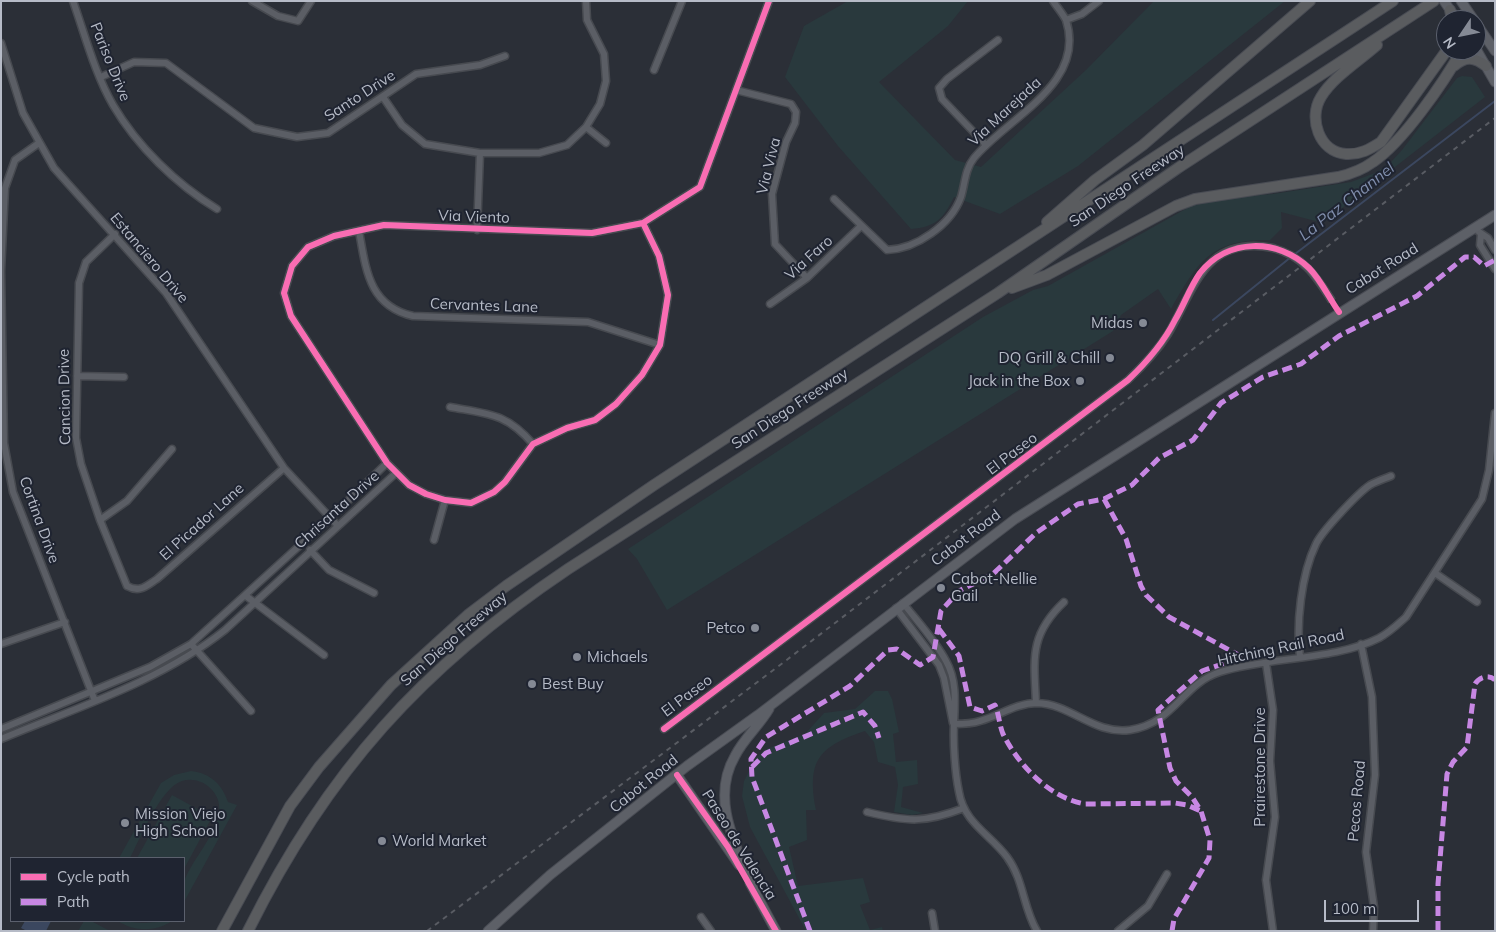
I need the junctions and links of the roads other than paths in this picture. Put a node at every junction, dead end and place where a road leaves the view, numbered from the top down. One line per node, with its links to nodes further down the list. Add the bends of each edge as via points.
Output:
1 (73, 1): 27 (street, Pariso Drive)
2 (252, 1): 3 (street, via 278,16 298,21)
3 (311, 1)
4 (586, 1): 31 (street, via 587,20 604,54 606,81 600,104)
5 (682, 1): 25 (street)
6 (769, 1): 29 (street, Via Viento)
7 (1053, 1): 14 (street, Via Marejada)
8 (1099, 1): 14 (street, via 1082,14)
9 (1310, 1): 45 (highway)
10 (1384, 1): 16 (highway)
11 (1393, 1): 16 (highway, San Diego Freeway)
12 (1434, 1): 13 (highway, San Diego Freeway)
13 (1410, 17): 21 (highway, via 1320,98 1315,120 1328,146 1344,154 1353,154 1368,151 1381,142); 50 (highway, San Diego Freeway, via 1178,168)
14 (1066, 20): 34 (street, Via Marejada, via 1069,48 1062,71 1050,89)
15 (1486, 38): 19 (main road)
16 (1336, 39): 45 (highway, San Diego Freeway)
17 (998, 40): 34 (street, via 939,88 942,99)
18 (1, 43): 32 (street, Estanciero Drive, via 15,93)
19 (1495, 52)
20 (505, 56): 30 (street, Santo Drive, via 480,64 416,74)
21 (1440, 60)
22 (1456, 60): 26 (highway)
23 (1482, 60): 24 (main road)
24 (1486, 67): 26 (highway, via 1477,59 1468,58); 28 (main road)
25 (654, 70)
26 (1450, 70): 50 (highway, via 1391,148 1360,170 1338,177 1195,198 1048,275)
27 (101, 77): 30 (street, Santo Drive, via 134,62 166,63 254,128 297,137 328,133); 37 (street, Pariso Drive, via 112,103 145,150)
28 (1495, 82)
29 (736, 90): 39 (street, Via Viento, via 700,187); 49 (street, Via Viva, via 791,104 796,112 772,194 775,244)
30 (383, 97): 35 (street, via 402,126 424,144)
31 (586, 127): 33 (street); 35 (street, via 566,145 540,153)
32 (39, 143): 44 (street, Estanciero Drive, via 71,190); 48 (street, Cortina Drive, via 15,160 5,188)
33 (606, 143)
34 (986, 145): 40 (street, Via Marejada, via 972,159 960,198 950,217 934,232 894,250 887,250)
35 (480, 153): 41 (street)
36 (834, 199): 40 (street, Via Marejada)
37 (217, 209)
38 (1495, 215): 42 (main road, Cabot Road)
39 (644, 223): 41 (street, Via Viento, via 592,233); 53 (street, Chrisanta Drive, via 659,256 668,294)
40 (861, 226): 49 (street, Via Faro)
41 (477, 230): 43 (street, Via Viento, via 384,225)
42 (1478, 230): 46 (street); 47 (street, via 1480,245); 52 (main road, Cabot Road)
43 (359, 231): 53 (street, Cervantes Lane, via 372,286 379,298 400,313 588,322); 60 (street, Via Viento, via 334,236 308,247 292,266 284,293 292,316)
44 (115, 234): 54 (street, Cancion Drive, via 86,262 79,283); 61 (street, Estanciero Drive, via 166,293)
45 (1017, 248): 102 (highway, San Diego Freeway, via 646,491 469,614 391,685 319,767 290,806)
46 (1495, 250)
47 (1495, 269)
48 (1, 271): 78 (street, Cortina Drive, via 4,443 13,492)
49 (808, 278): 51 (street, Via Faro)
50 (998, 293): 103 (highway, San Diego Freeway, via 568,569 476,636 392,715 334,787 273,880)
51 (770, 304)
52 (1339, 312): 77 (main road, Cabot Road, via 1015,519); 93 (street, El Paseo, bridge, via 1316,276 1298,259 1273,248 1249,246 1227,252 1202,271 1167,335 1144,366 1128,380)
53 (660, 344): 58 (street, Chrisanta Drive, via 642,375 616,404 595,420 567,428)
54 (77, 376): 55 (street); 66 (street, Cancion Drive, via 76,438 81,464)
55 (124, 377)
56 (450, 407): 58 (street, via 500,416 518,427)
57 (1495, 413): 70 (street, Hitching Rail Road, via 1489,470 1482,499)
58 (533, 444): 64 (street, Chrisanta Drive, via 494,492 471,503)
59 (172, 449): 66 (street, via 127,501)
60 (387, 463): 62 (street, Via Viento); 65 (street, Chrisanta Drive)
61 (284, 468): 65 (street, Estanciero Drive); 71 (street, El Picador Lane, via 157,579 143,589)
62 (396, 472): 64 (street, Chrisanta Drive, via 409,485); 67 (street, Chrisanta Drive)
63 (1391, 476): 84 (street, via 1360,493 1316,542 1298,618)
64 (445, 500): 68 (street)
65 (330, 518): 67 (street, Estanciero Drive); 73 (street, Chrisanta Drive)
66 (100, 520): 71 (street, Cancion Drive, via 127,586)
67 (338, 526): 69 (street, Chrisanta Drive)
68 (434, 540)
69 (310, 550): 72 (street, via 329,570); 74 (street, Chrisanta Drive)
70 (1435, 573): 76 (street); 81 (street, Hitching Rail Road, via 1406,617 1392,630)
71 (134, 590)
72 (374, 593)
73 (246, 596): 74 (street); 80 (street, Chrisanta Drive)
74 (255, 602): 82 (street, Chrisanta Drive); 83 (street)
75 (1064, 602): 88 (street, via 1051,615 1037,639)
76 (1477, 602)
77 (900, 606): 89 (main road, Cabot Road); 91 (street, via 944,678)
78 (65, 622): 79 (street); 86 (street, Cortina Drive)
79 (1, 644)
80 (191, 644): 82 (street); 86 (street, Chrisanta Drive)
81 (1361, 644): 84 (street, Hitching Rail Road); 111 (street, Pecos Road, via 1372,698 1375,775 1366,852 1374,907)
82 (197, 652): 87 (street, Chrisanta Drive, via 157,674); 90 (street)
83 (324, 654)
84 (1300, 657): 85 (street, Hitching Rail Road)
85 (1266, 663): 88 (street, Hitching Rail Road, via 1208,677 1160,720 1128,730 1109,730 1064,709); 110 (street, Prairestone Drive, via 1273,710 1270,762 1275,817 1266,880)
86 (92, 691): 87 (street, Cortina Drive); 92 (street, Chrisanta Drive)
87 (95, 701): 94 (street, Chrisanta Drive)
88 (1036, 703): 91 (street, Hitching Rail Road, via 1010,708 982,721)
89 (771, 706): 95 (main road, Cabot Road); 99 (main road, via 733,758 725,797 728,825)
90 (251, 711)
91 (954, 724): 96 (street, via 959,792)
92 (1, 728)
93 (664, 729)
94 (1, 739)
95 (677, 775): 99 (main road, Paseo de Valencia); 104 (main road, Cabot Road, via 536,886)
96 (964, 808): 97 (street, via 924,820); 108 (street, via 974,824 1007,856 1017,873 1028,914)
97 (867, 812)
98 (1167, 874): 109 (street, via 1148,906)
99 (752, 886): 106 (main road, Paseo de Valencia)
100 (932, 913): 107 (street)
101 (701, 917): 105 (street)
102 (222, 931)
103 (248, 931)
104 (488, 931)
105 (711, 931)
106 (776, 931)
107 (935, 931)
108 (1037, 931)
109 (1118, 931)
110 (1273, 931)
111 (1373, 931)

